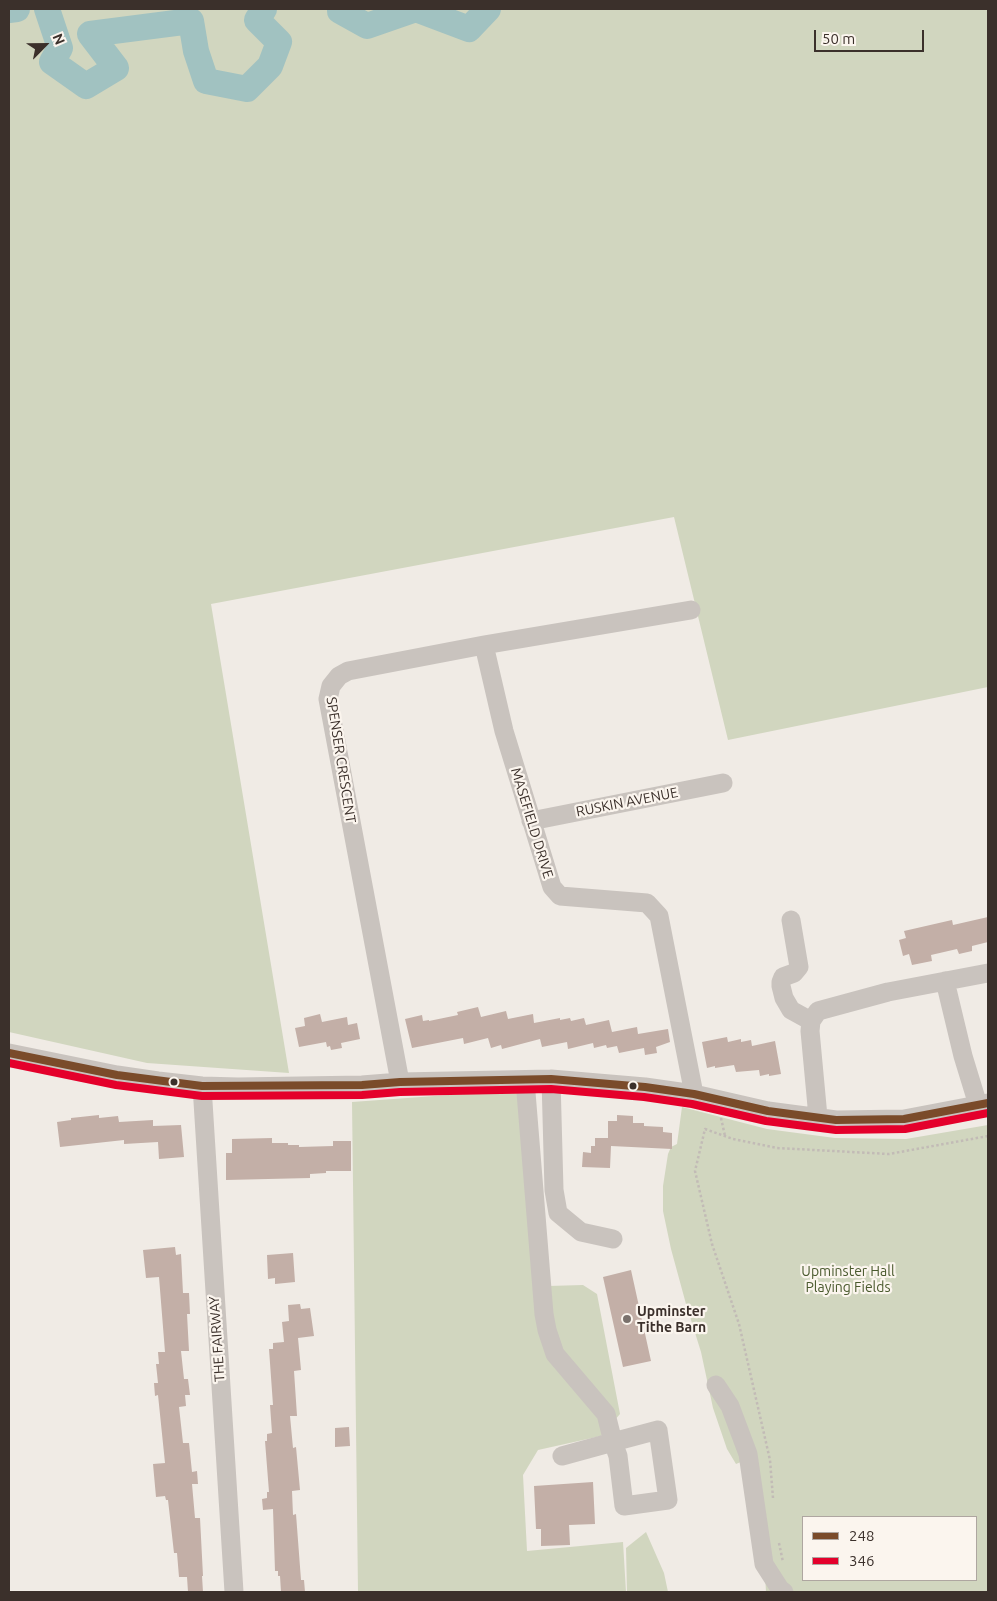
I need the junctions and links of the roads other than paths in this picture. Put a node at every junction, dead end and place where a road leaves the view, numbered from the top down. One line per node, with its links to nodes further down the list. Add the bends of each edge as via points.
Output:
1 (691, 610): 2 (street, SPENSER CRESCENT)
2 (484, 645): 4 (street, MASEFIELD DRIVE, via 504,731); 12 (street, SPENSER CRESCENT, via 348,671 331,686 328,699)
3 (724, 783): 4 (street, RUSKIN AVENUE)
4 (531, 821): 14 (street, MASEFIELD DRIVE, via 552,887 560,896 646,903 659,916)
5 (790, 920): 8 (street, via 799,967 783,977 781,986 791,1010)
6 (988, 973): 7 (street)
7 (945, 981): 8 (street, via 818,1011); 15 (street, via 963,1056)
8 (811, 1021): 16 (street)
9 (9, 1053): 13 (street, via 117,1075)
10 (551, 1079): 11 (street); 14 (street); 17 (street, via 554,1190 558,1213 581,1232)
11 (525, 1080): 12 (street); 19 (street, via 547,1330 555,1354 606,1414 613,1442)
12 (400, 1082): 13 (street)
13 (202, 1086): 21 (street, THE FAIRWAY)
14 (694, 1094): 16 (street, via 768,1111)
15 (983, 1104): 16 (street, via 904,1119 836,1120)
16 (818, 1117)
17 (613, 1239)
18 (716, 1385): 20 (street, via 730,1406 748,1454 764,1564)
19 (562, 1456)
20 (782, 1591)
21 (234, 1592)

